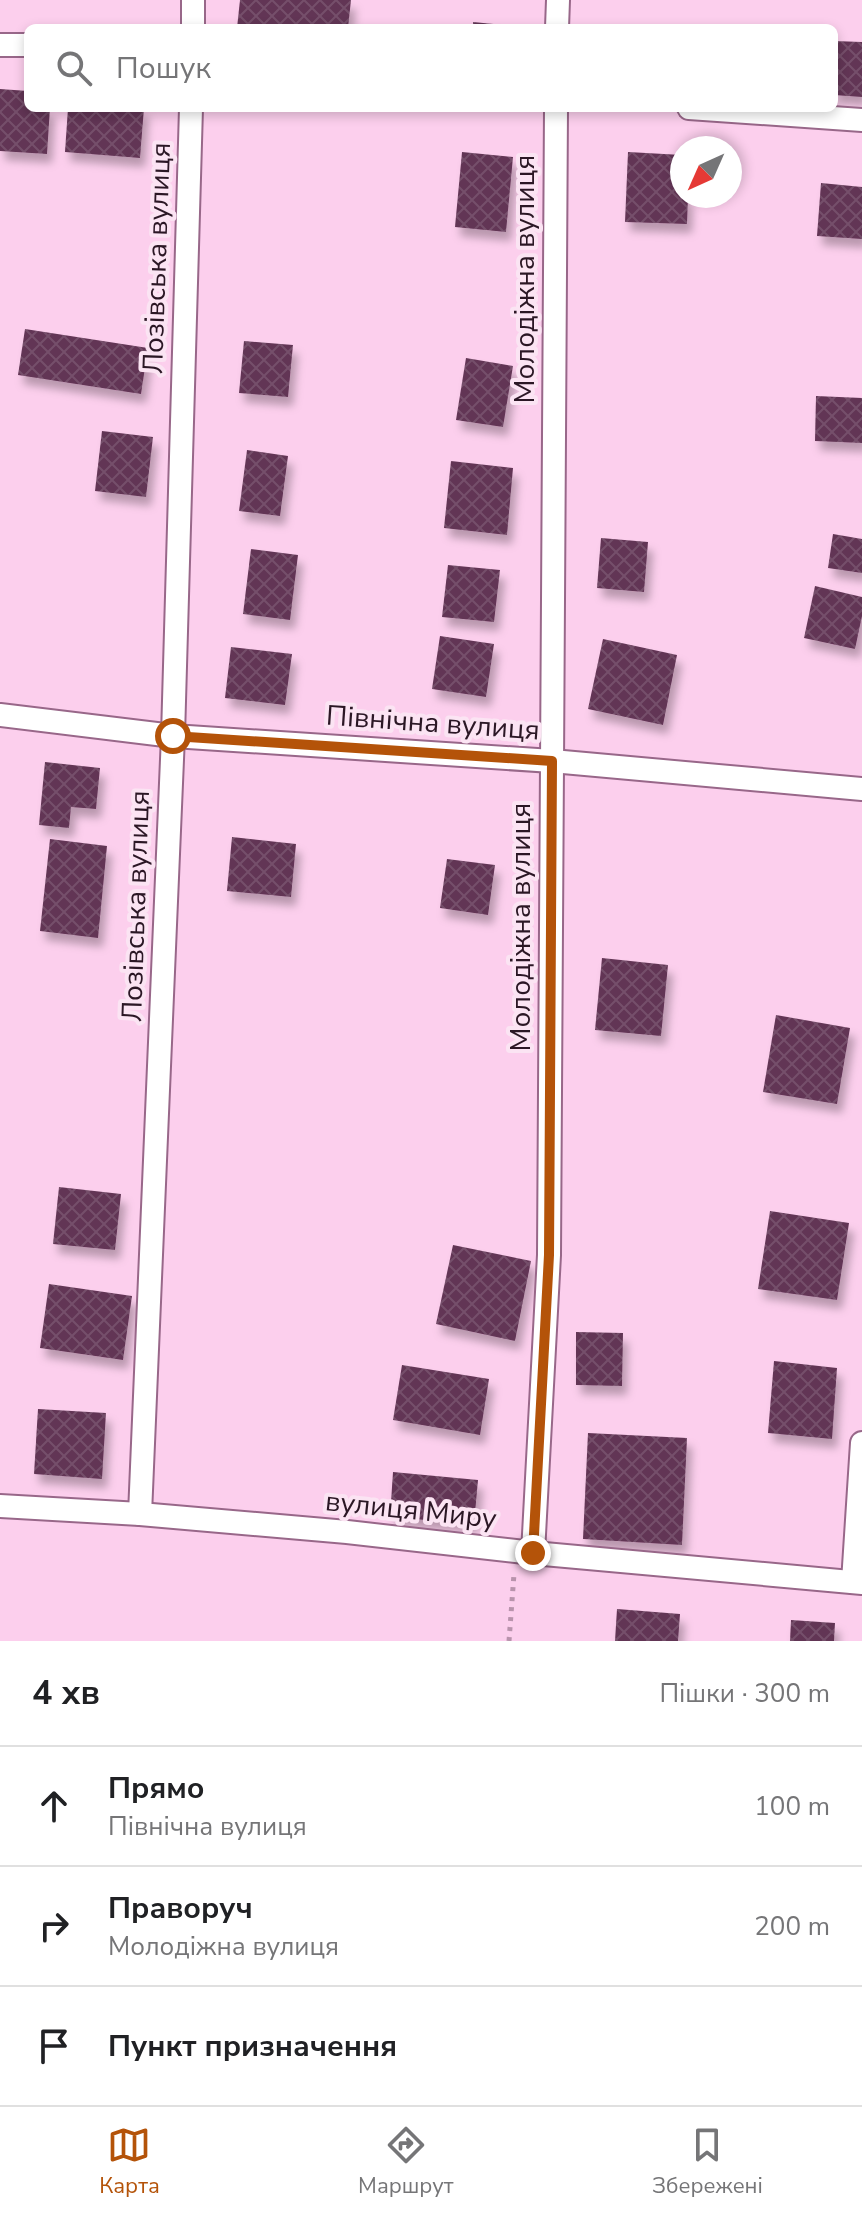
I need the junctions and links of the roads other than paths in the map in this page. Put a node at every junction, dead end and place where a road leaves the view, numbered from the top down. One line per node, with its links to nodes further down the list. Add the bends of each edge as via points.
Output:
1 (193, 0): 3 (street)
2 (558, 0): 4 (street)
3 (193, 24)
4 (557, 24)
5 (0, 45): 6 (street)
6 (24, 45)
7 (191, 112): 12 (street, Лозівська вулиця)
8 (556, 112): 13 (street, Молодіжна вулиця)
9 (747, 112): 10 (street)
10 (862, 120)
11 (0, 715): 12 (street, Північна вулиця)
12 (173, 736): 13 (street, Північна вулиця); 17 (street, Лозівська вулиця)
13 (552, 761): 14 (street, Північна вулиця); 18 (street, Молодіжна вулиця, via 549,1255)
14 (862, 789)
15 (862, 1443): 19 (street)
16 (0, 1506): 17 (street, вулиця Миру)
17 (140, 1514): 18 (street, вулиця Миру)
18 (524, 1552): 19 (street, вулиця Миру)
19 (858, 1583)

